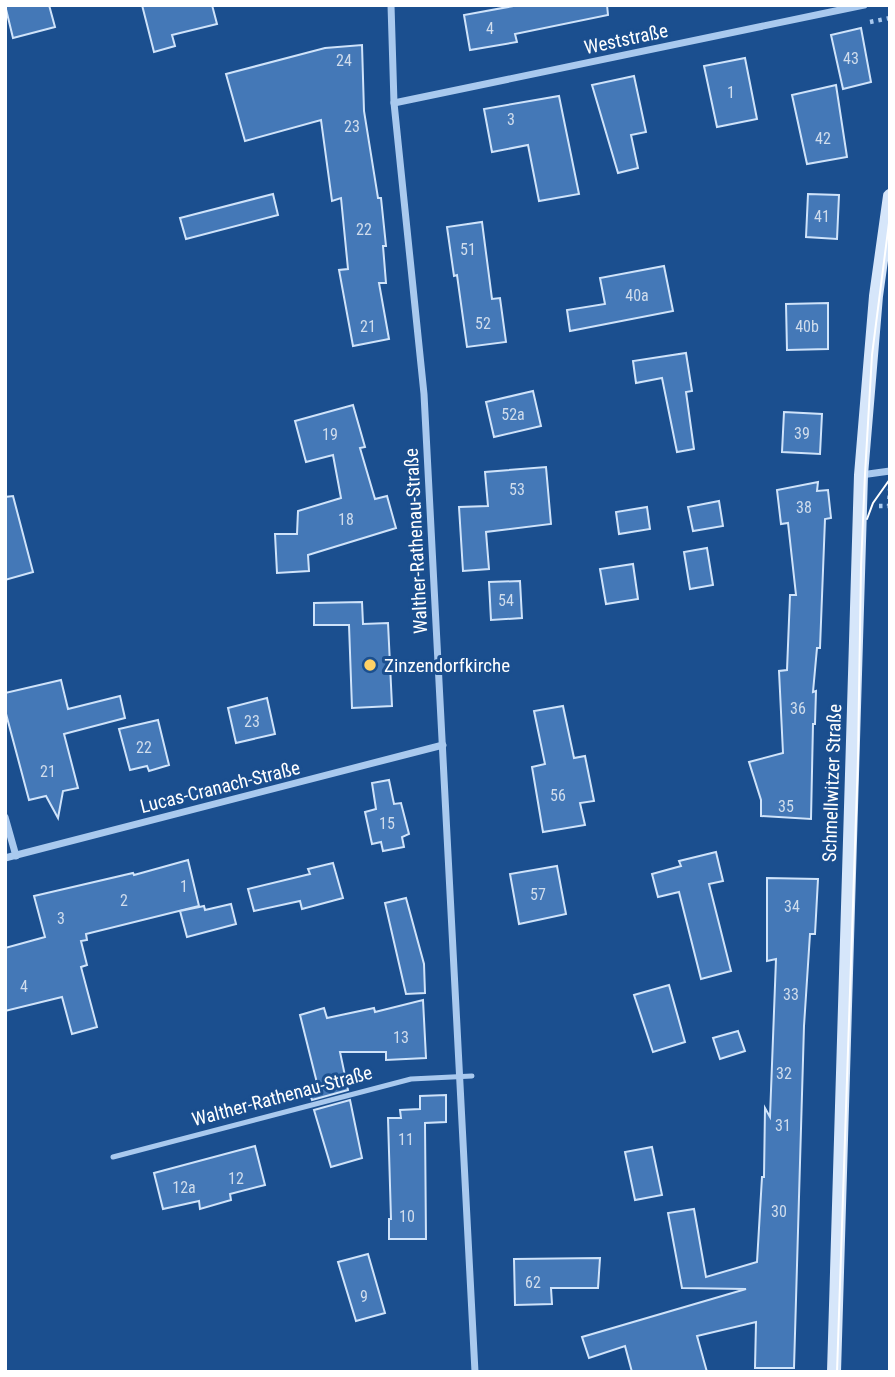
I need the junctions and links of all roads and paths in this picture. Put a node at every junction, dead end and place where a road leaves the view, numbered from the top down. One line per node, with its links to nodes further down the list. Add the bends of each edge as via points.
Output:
1 (391, 5): 3 (street, Walther-Rathenau-Straße)
2 (864, 5): 3 (street, Weststraße)
3 (394, 103): 7 (street, Walther-Rathenau-Straße, via 424,394)
4 (890, 196): 6 (street, Schmellwitzer Straße)
5 (890, 471): 6 (street)
6 (861, 475): 15 (street, Schmellwitzer Straße)
7 (443, 745): 9 (street, Lucas-Cranach-Straße); 12 (street, Walther-Rathenau-Straße)
8 (5, 817): 9 (street)
9 (16, 856): 10 (street, Lucas-Cranach-Straße)
10 (5, 858)
11 (472, 1076): 12 (lane, Walther-Rathenau-Straße)
12 (460, 1077): 13 (lane, Walther-Rathenau-Straße, via 411,1079); 14 (street, Walther-Rathenau-Straße)
13 (113, 1157)
14 (475, 1372)
15 (834, 1372)

